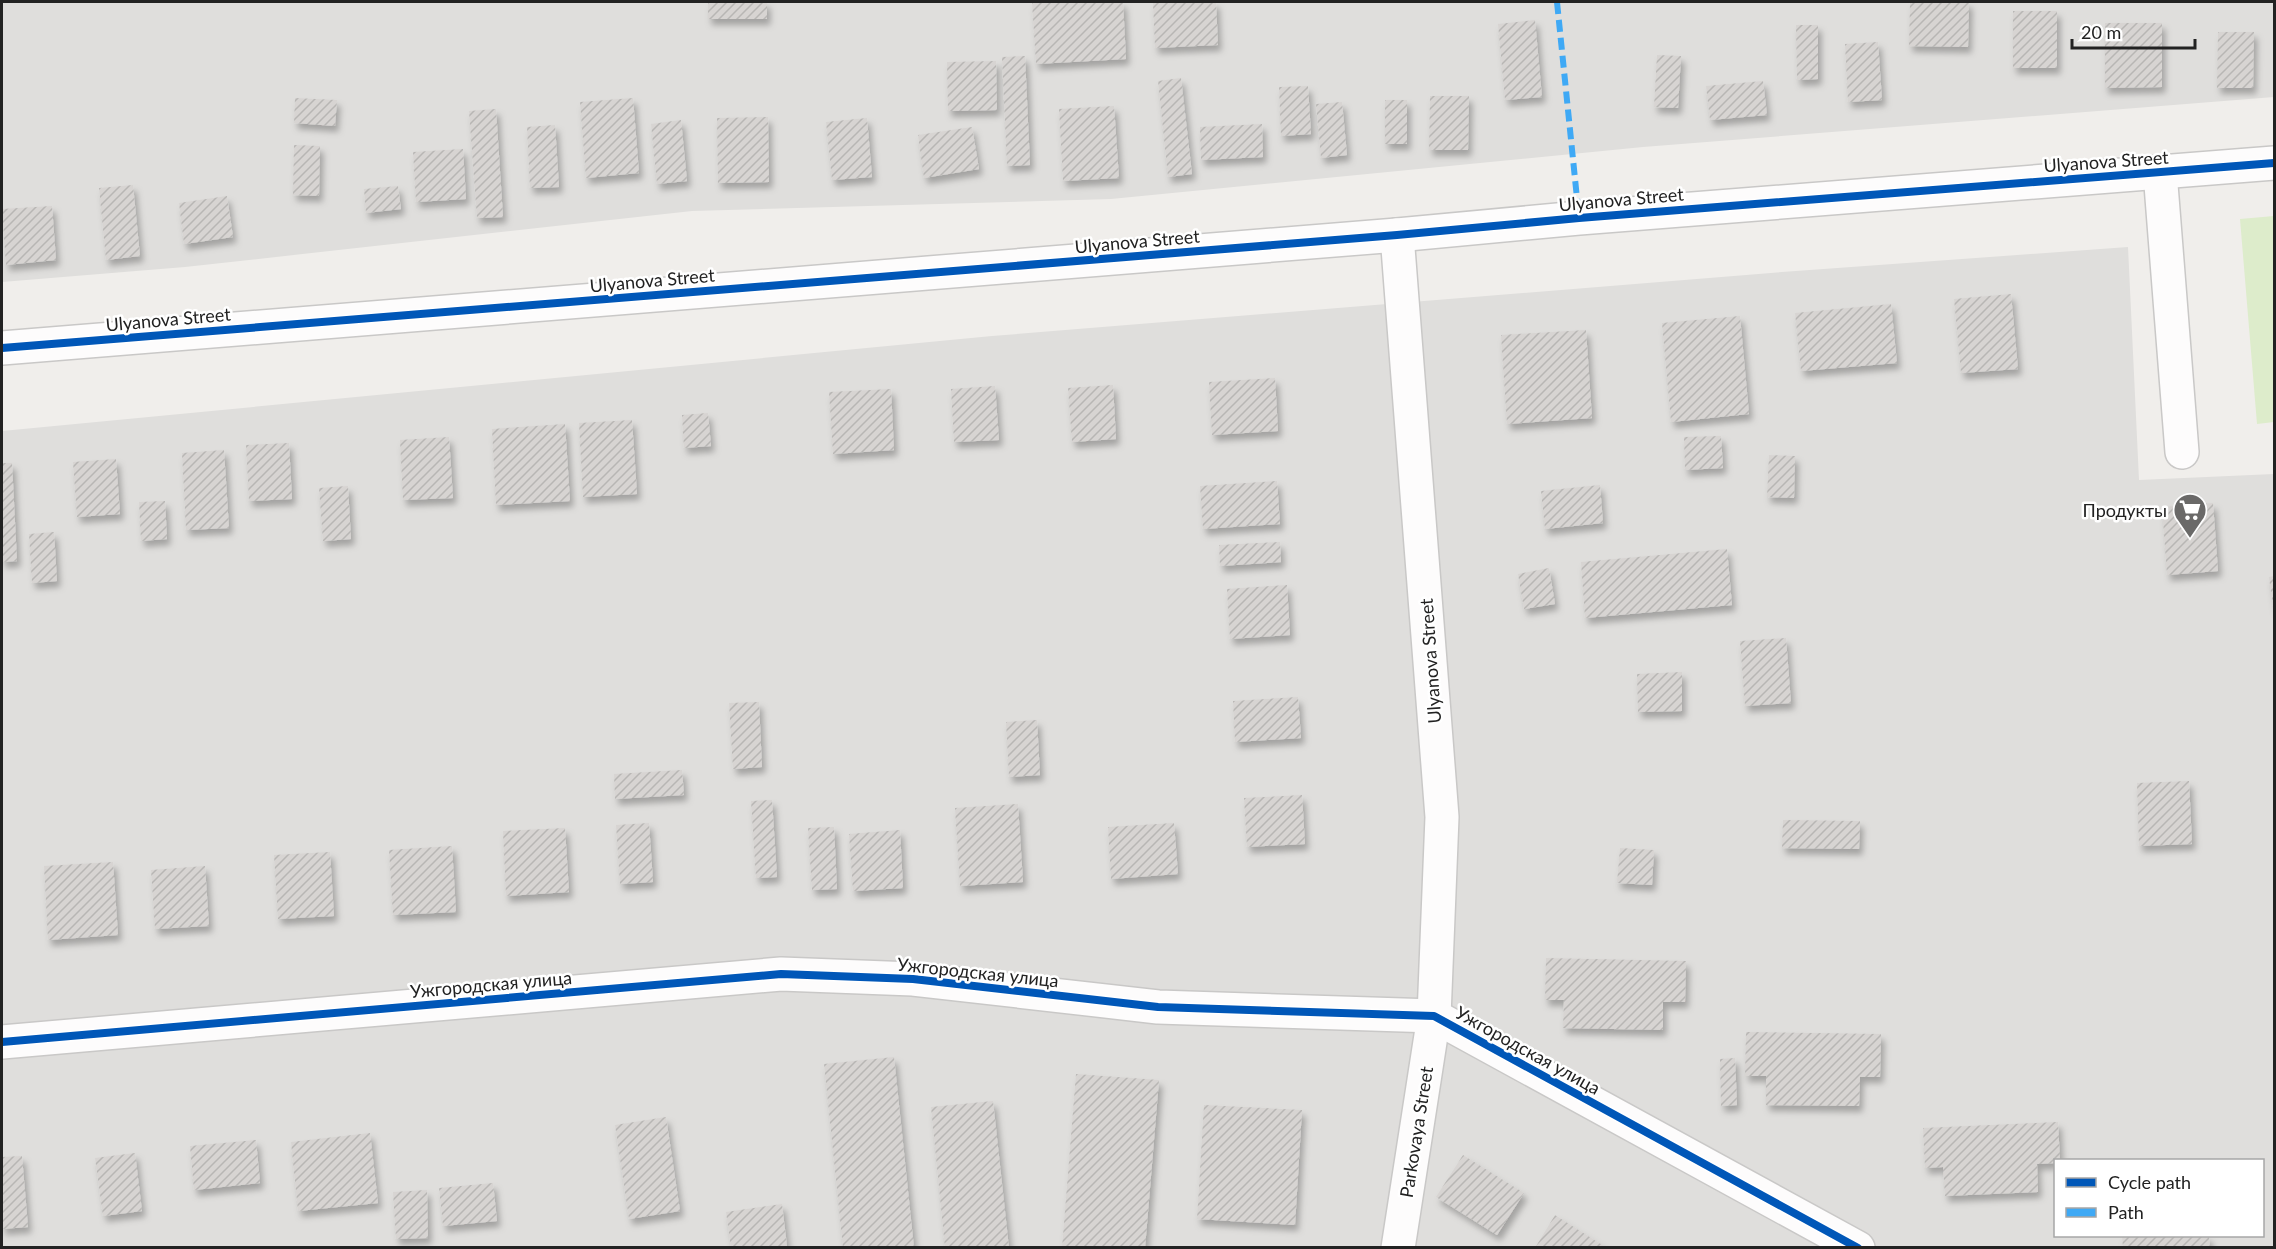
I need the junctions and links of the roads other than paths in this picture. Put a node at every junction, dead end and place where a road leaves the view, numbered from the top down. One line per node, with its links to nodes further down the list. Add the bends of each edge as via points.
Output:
1 (2274, 163): 2 (street, Ulyanova Street)
2 (2160, 172): 3 (street, Ulyanova Street); 5 (street)
3 (1397, 235): 4 (street, Ulyanova Street); 6 (street, Ulyanova Street, via 1442,817)
4 (2, 348)
5 (2182, 452)
6 (1434, 1016): 7 (street, Ужгородская улица, via 1158,1007 913,979 781,974); 8 (street, Parkovaya Street); 9 (street, Ужгородская улица)
7 (2, 1042)
8 (1398, 1248)
9 (1858, 1248)

